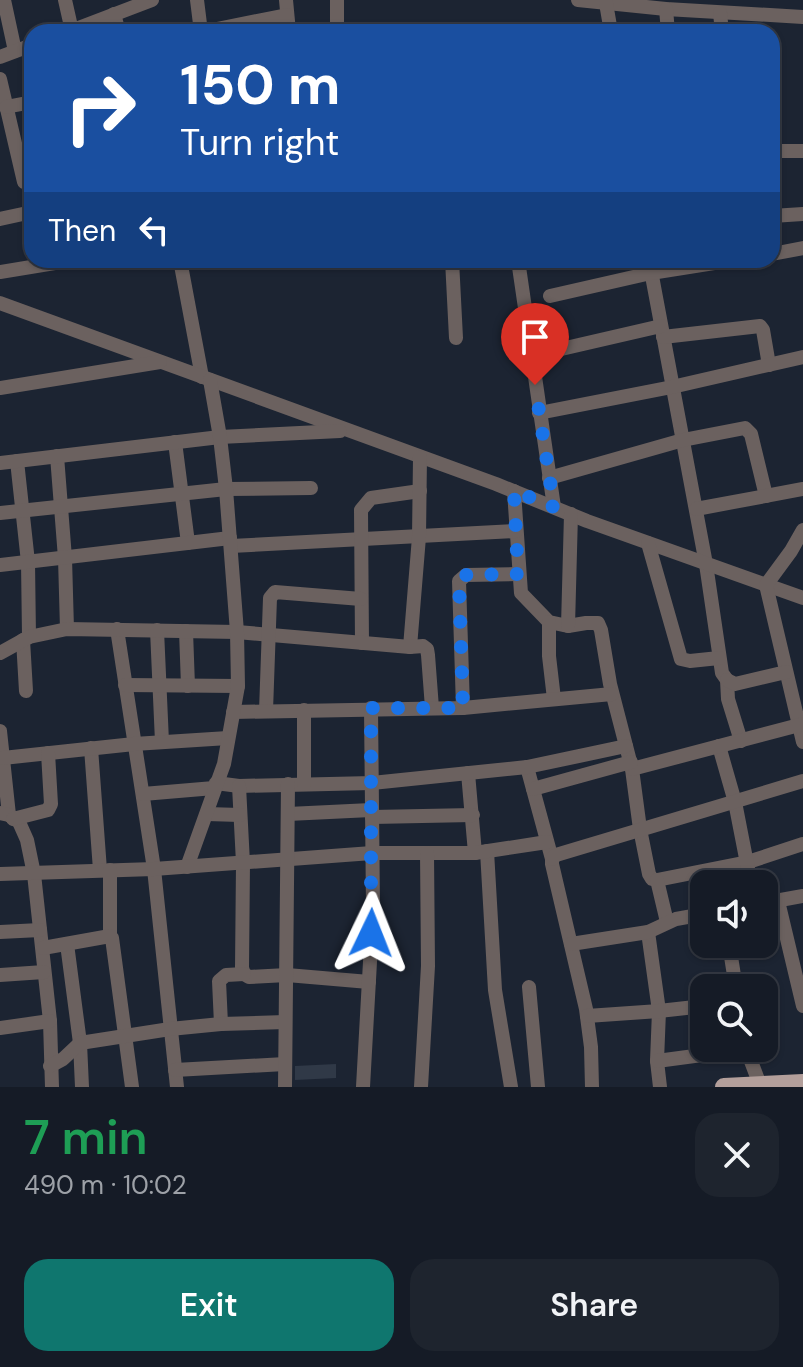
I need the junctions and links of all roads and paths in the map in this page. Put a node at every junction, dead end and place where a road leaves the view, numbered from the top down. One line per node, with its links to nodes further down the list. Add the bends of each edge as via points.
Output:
1 (4, 0): 22 (street)
2 (65, 0): 13 (street)
3 (152, 0): 9 (street)
4 (197, 0): 15 (street)
5 (337, 0): 17 (street)
6 (578, 0): 7 (street)
7 (606, 3): 10 (street); 18 (street)
8 (286, 7): 16 (street)
9 (120, 8): 14 (street)
10 (666, 9): 11 (street); 19 (street)
11 (720, 13): 12 (street); 20 (street)
12 (803, 17)
13 (69, 24)
14 (85, 24)
15 (201, 24)
16 (229, 24)
17 (337, 24)
18 (610, 24)
19 (667, 24)
20 (721, 24)
21 (24, 48): 22 (street)
22 (15, 51): 23 (street)
23 (0, 57)
24 (0, 79): 26 (street)
25 (24, 104): 26 (street)
26 (6, 107): 29 (street)
27 (780, 151): 28 (street)
28 (803, 151)
29 (24, 182)
30 (24, 214): 33 (street)
31 (803, 214): 32 (street)
32 (780, 215)
33 (0, 219)
34 (803, 248): 35 (street)
35 (780, 252)
36 (24, 268): 42 (street)
37 (182, 268): 51 (street)
38 (452, 268): 46 (street)
39 (519, 268): 47 (street)
40 (647, 268): 43 (street)
41 (650, 268): 45 (street)
42 (0, 272)
43 (550, 296)
44 (0, 303): 49 (street)
45 (662, 331): 47 (street); 50 (street, via 760,326); 52 (street)
46 (456, 338)
47 (531, 356): 54 (street)
48 (803, 357): 50 (street)
49 (160, 362): 51 (street); 53 (street)
50 (769, 365): 52 (street)
51 (206, 378): 55 (street); 56 (street)
52 (672, 387): 54 (street); 57 (street)
53 (0, 388)
54 (539, 413): 63 (street)
55 (349, 430): 56 (street); 60 (street)
56 (220, 437): 58 (street); 65 (street)
57 (683, 440): 63 (street); 70 (street, via 749,430); 73 (street)
58 (175, 442): 59 (street); 69 (street)
59 (57, 456): 61 (street); 71 (street)
60 (420, 457): 67 (street); 68 (street)
61 (17, 461): 62 (street); 74 (street)
62 (0, 463)
63 (549, 478): 72 (street)
64 (311, 488): 65 (street)
65 (226, 489): 69 (street); 81 (street)
66 (803, 489): 70 (street)
67 (420, 491): 79 (street); 80 (street, via 371,498 361,510)
68 (514, 491): 72 (street); 78 (street)
69 (181, 494): 71 (street); 82 (street)
70 (766, 496): 73 (street)
71 (61, 506): 74 (street); 84 (street)
72 (554, 507): 76 (street)
73 (696, 509): 86 (street)
74 (23, 511): 75 (street); 85 (street)
75 (0, 513)
76 (571, 514): 83 (street); 93 (street)
77 (803, 530): 89 (street)
78 (516, 531): 79 (street); 88 (street)
79 (419, 537): 80 (street); 102 (street)
80 (360, 540): 81 (street); 91 (street)
81 (230, 542): 82 (street); 98 (street)
82 (188, 543): 84 (street)
83 (648, 543): 86 (street); 104 (street, via 681,659)
84 (65, 558): 85 (street); 94 (street)
85 (28, 562): 87 (street); 100 (street)
86 (706, 564): 89 (street); 104 (street)
87 (0, 565)
88 (518, 574): 92 (street, via 524,598); 116 (street, via 466,575 459,581)
89 (766, 585): 90 (street); 105 (street)
90 (803, 598)
91 (361, 599): 99 (street, via 275,592 270,598); 101 (street)
92 (549, 622): 93 (street); 113 (street)
93 (568, 626): 112 (street, via 598,623)
94 (67, 629): 95 (street); 100 (street)
95 (117, 629): 96 (street); 107 (street)
96 (157, 630): 97 (street); 108 (street)
97 (186, 631): 98 (street); 109 (street)
98 (237, 632): 99 (street); 110 (street)
99 (270, 635): 101 (street); 118 (street)
100 (26, 639): 103 (street); 111 (street)
101 (362, 643): 102 (street)
102 (410, 647): 115 (street, via 427,649)
103 (0, 653)
104 (719, 658): 106 (street)
105 (786, 672): 106 (street, via 735,684); 120 (street)
106 (727, 680): 123 (street)
107 (125, 685): 108 (street); 126 (street)
108 (160, 685): 109 (street); 124 (street)
109 (188, 686): 110 (street)
110 (238, 686): 119 (street)
111 (26, 691)
112 (612, 694): 113 (street); 127 (street)
113 (554, 699): 116 (street)
114 (371, 708): 115 (street); 117 (street); 136 (street)
115 (432, 708): 116 (street)
116 (463, 708)
117 (304, 710): 118 (street); 138 (street)
118 (266, 711): 119 (street)
119 (233, 712): 122 (street)
120 (801, 725): 123 (street); 125 (street)
121 (0, 731): 130 (street)
122 (228, 738): 124 (street); 139 (street)
123 (741, 741): 128 (street)
124 (162, 742): 126 (street)
125 (803, 742)
126 (134, 744): 129 (street); 142 (street)
127 (626, 746): 132 (street); 133 (street)
128 (719, 746): 132 (street); 143 (street)
129 (91, 748): 131 (street); 162 (street)
130 (2, 751): 131 (street); 149 (street)
131 (48, 753): 149 (street, via 48,810)
132 (632, 766): 141 (street); 150 (street)
133 (527, 767): 134 (street); 141 (street)
134 (468, 773): 136 (street); 148 (street)
135 (803, 781): 143 (street)
136 (372, 783): 138 (street); 146 (street)
137 (288, 784): 138 (street); 140 (street); 145 (street)
138 (304, 784)
139 (215, 786): 140 (street); 142 (street); 144 (street)
140 (239, 786): 147 (street)
141 (533, 789): 151 (street)
142 (143, 794): 161 (street)
143 (735, 802): 150 (street); 158 (street)
144 (207, 814): 147 (street); 160 (street)
145 (288, 814): 146 (street); 156 (street)
146 (372, 814): 148 (street); 154 (street)
147 (240, 815): 159 (street)
148 (473, 815): 153 (street)
149 (7, 816): 165 (street, via 19,822)
150 (640, 829): 157 (street); 166 (street, via 649,874)
151 (547, 842): 153 (street); 157 (street)
152 (803, 844): 158 (street)
153 (481, 852): 155 (street); 211 (street)
154 (372, 853): 155 (street); 156 (street); 183 (street)
155 (427, 853): 210 (street)
156 (288, 859): 159 (street); 182 (street)
157 (552, 859): 177 (street)
158 (748, 862): 163 (street); 166 (street)
159 (243, 863): 160 (street); 180 (street)
160 (187, 867): 161 (street)
161 (154, 869): 162 (street); 193 (street)
162 (105, 870): 165 (street); 175 (street)
163 (749, 870)
164 (0, 874): 165 (street)
165 (34, 874): 172 (street)
166 (657, 880): 170 (street)
167 (803, 896): 168 (street)
168 (778, 901)
169 (690, 917): 170 (street)
170 (667, 922): 174 (street)
171 (778, 925): 185 (street)
172 (40, 930): 173 (street); 178 (street)
173 (0, 932)
174 (648, 932): 177 (street); 187 (street)
175 (110, 936): 176 (street); 194 (street)
176 (67, 944): 178 (street); 195 (street)
177 (571, 944): 188 (street)
178 (43, 948): 179 (street)
179 (44, 972): 181 (street); 189 (street)
180 (244, 974): 182 (street); 191 (street, via 219,981)
181 (0, 975)
182 (287, 975): 183 (street); 190 (street)
183 (369, 982): 209 (street)
184 (529, 987): 212 (street)
185 (803, 1006)
186 (690, 1008): 187 (street)
187 (659, 1011): 188 (street); 197 (street)
188 (587, 1016): 213 (street)
189 (50, 1021): 192 (street); 200 (street)
190 (285, 1022): 191 (street); 199 (street)
191 (221, 1024): 193 (street)
192 (0, 1028)
193 (170, 1029): 194 (street); 201 (street)
194 (125, 1036): 195 (street); 206 (street)
195 (80, 1043): 200 (street); 205 (street)
196 (690, 1057): 197 (street)
197 (657, 1061): 214 (street)
198 (751, 1062): 203 (street)
199 (285, 1064): 201 (street); 208 (street)
200 (50, 1066): 204 (street)
201 (175, 1070): 207 (street)
202 (803, 1083): 203 (main road)
203 (760, 1085): 215 (main road)
204 (52, 1087)
205 (82, 1087)
206 (132, 1087)
207 (177, 1087)
208 (285, 1087)
209 (363, 1087)
210 (421, 1087)
211 (511, 1087)
212 (538, 1087)
213 (592, 1087)
214 (660, 1087)
215 (724, 1087)

